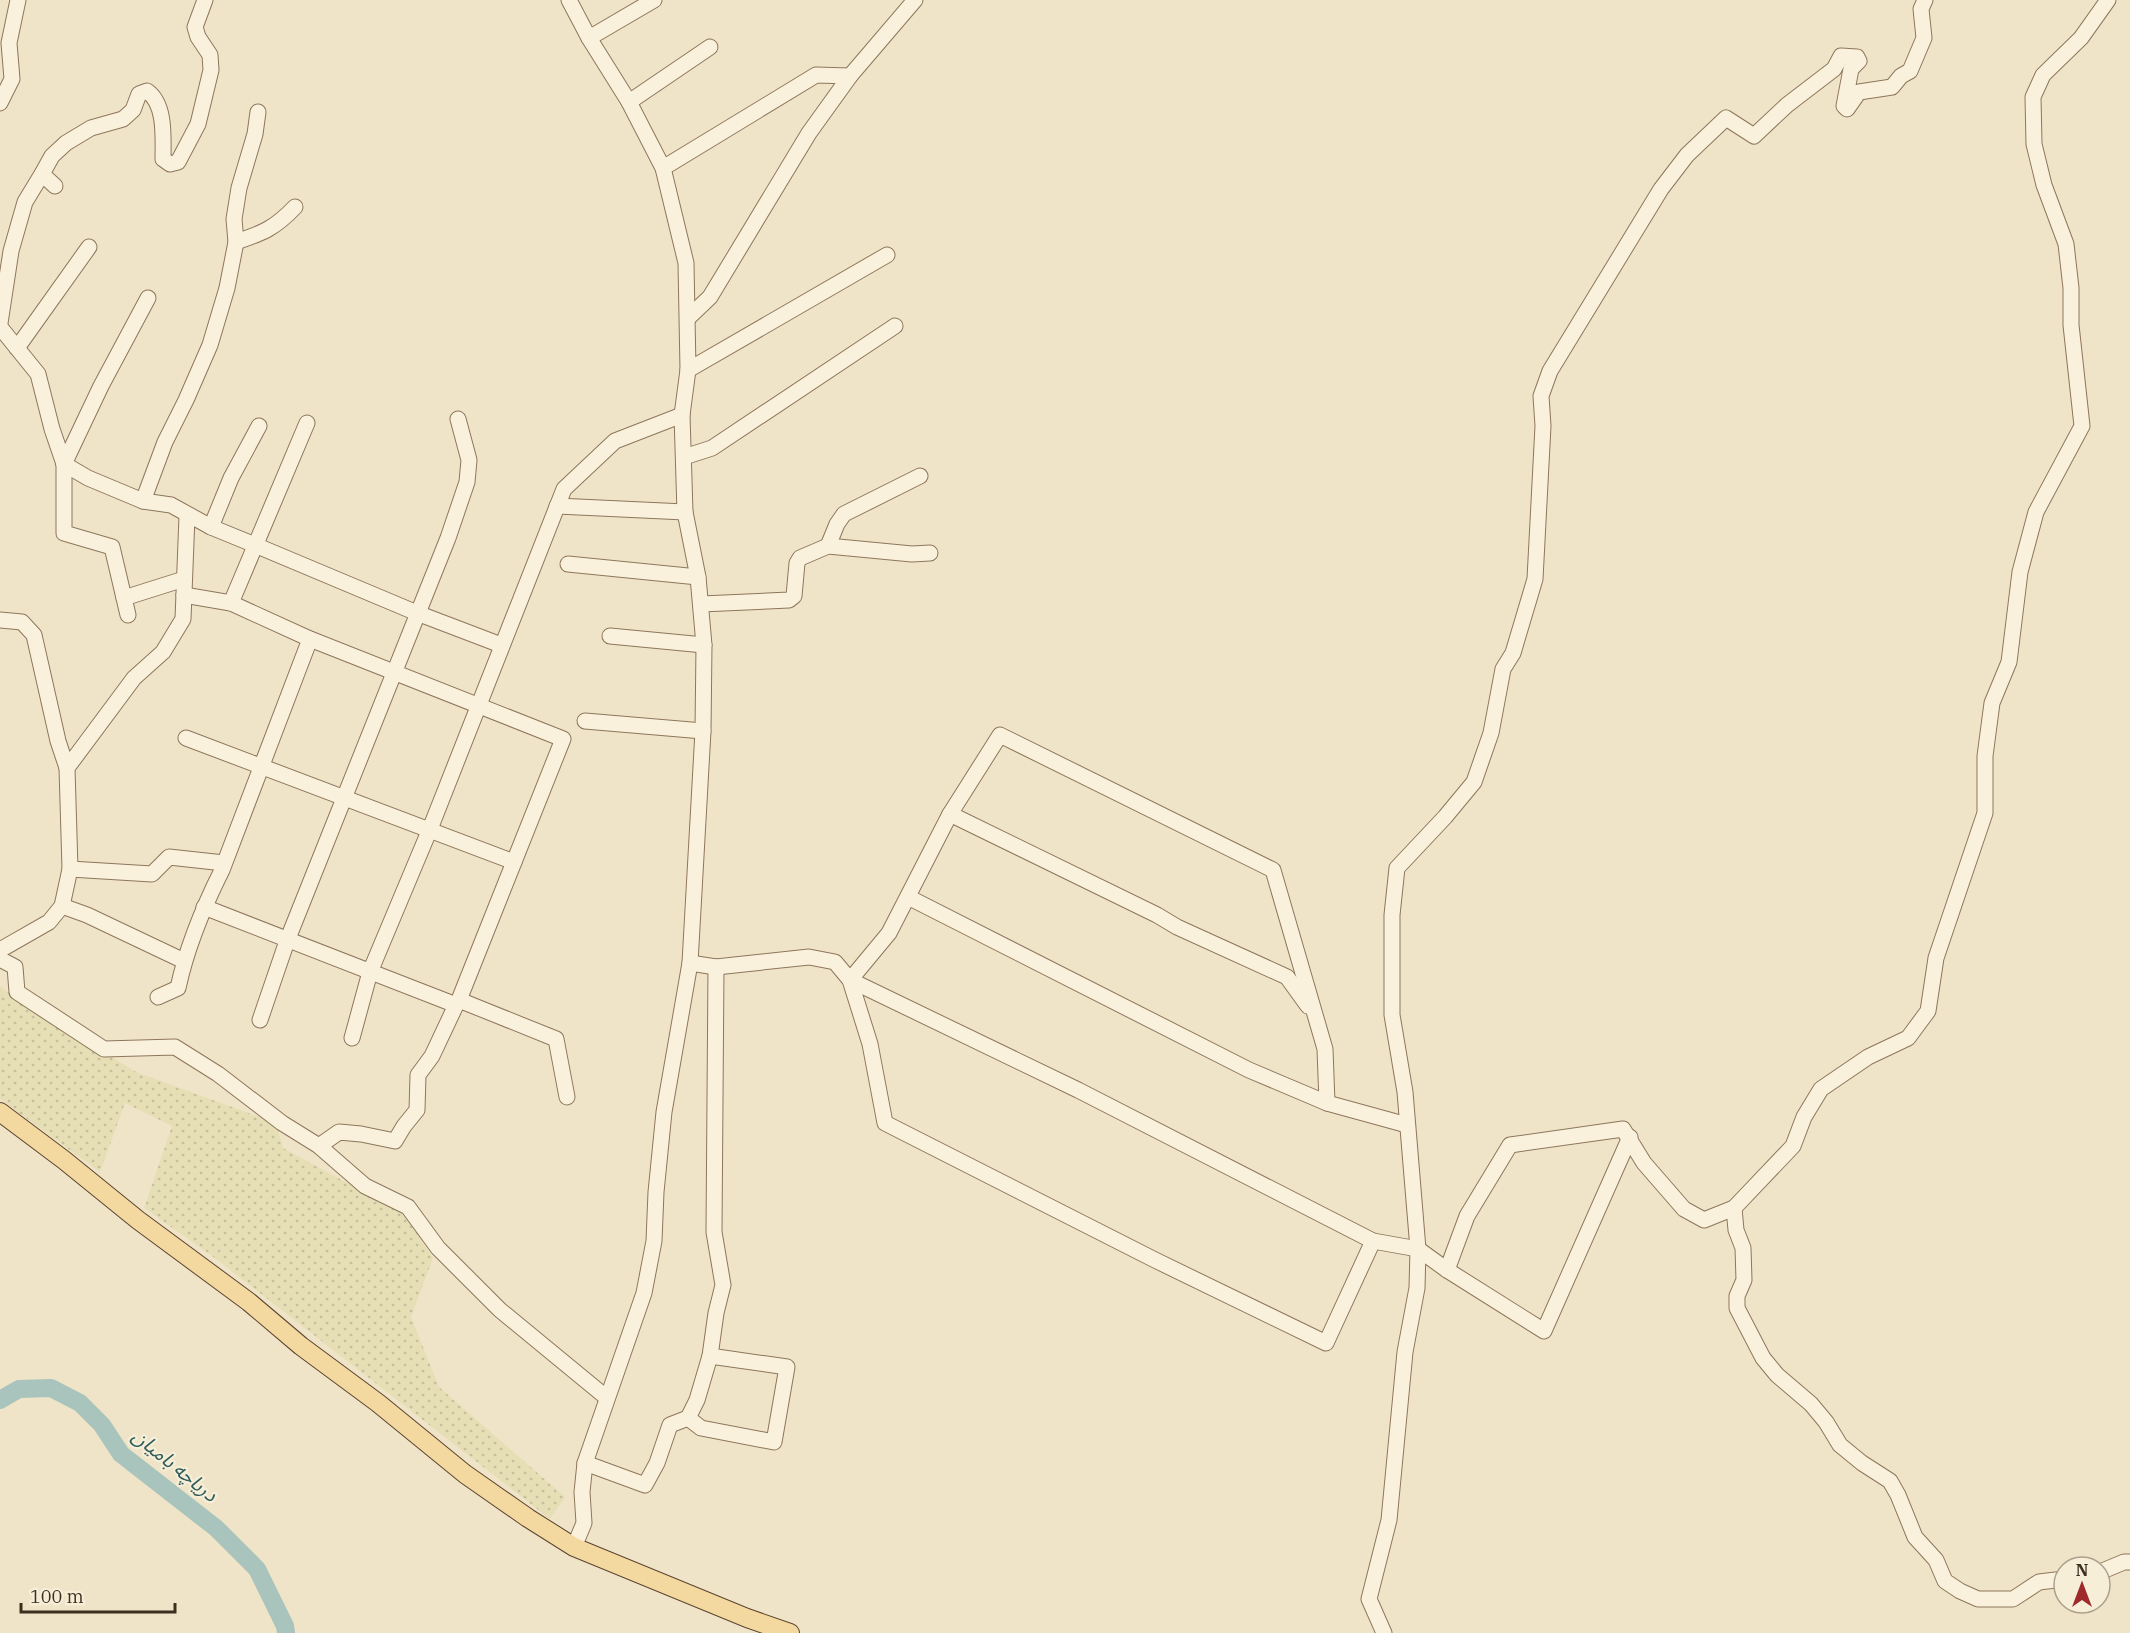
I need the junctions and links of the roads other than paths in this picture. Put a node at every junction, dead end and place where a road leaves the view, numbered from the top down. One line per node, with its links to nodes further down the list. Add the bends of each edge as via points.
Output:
1 (18, 0): 12 (street, via 9,43 12,79)
2 (205, 0): 15 (street, via 195,27 210,55 211,69 198,124 178,162 170,164 163,159 159,107 147,91 140,94 133,110 123,119 91,128 66,143 52,156)
3 (569, 0): 8 (street)
4 (654, 0): 8 (street)
5 (915, 0): 10 (street)
6 (1925, 0): 87 (street, via 1921,9 1924,38 1910,71 1893,87 1859,92 1847,109 1844,106 1851,69 1859,61 1857,57 1841,56 1834,69 1754,136 1726,118 1687,155 1661,189 1550,371 1541,396 1535,579 1514,653 1503,669 1491,733 1474,782 1397,868 1392,915 1392,1015)
7 (2108, 0): 90 (street, via 2081,38 2043,75 2033,97 2034,144 2066,244 2082,426 2036,512 2020,572 2009,662 1992,703 1985,756 1985,813 1936,958 1928,1011 1908,1038 1868,1057 1821,1089 1793,1146)
8 (589, 38): 11 (street)
9 (710, 47): 11 (street)
10 (850, 76): 14 (street, via 816,75); 22 (street, via 809,133 710,297)
11 (629, 102): 14 (street)
12 (0, 103)
13 (258, 112): 18 (street, via 239,188 234,219)
14 (663, 168): 22 (street, via 686,263)
15 (42, 174): 16 (street); 23 (street, via 25,202 11,251)
16 (55, 186)
17 (295, 207): 18 (street, via 280,224)
18 (236, 242): 34 (street, via 210,345 165,442)
19 (89, 247): 25 (street)
20 (887, 255): 26 (street)
21 (148, 298): 32 (street, via 100,386)
22 (688, 318): 26 (street)
23 (0, 325): 25 (street)
24 (895, 326): 31 (street, via 712,448)
25 (17, 348): 32 (street, via 38,375)
26 (688, 370): 27 (street)
27 (682, 415): 31 (street); 35 (street, via 615,441 564,489)
28 (458, 419): 48 (street, via 469,460 467,482)
29 (307, 423): 39 (street)
30 (259, 426): 38 (street)
31 (684, 458): 36 (street)
32 (64, 464): 34 (street); 45 (street, via 64,533 112,547)
33 (920, 476): 40 (street, via 844,514)
34 (143, 501): 37 (street, via 171,505)
35 (557, 506): 36 (street); 53 (street)
36 (685, 512): 43 (street)
37 (187, 516): 38 (street); 44 (street)
38 (211, 527): 39 (street)
39 (255, 545): 46 (street); 48 (street)
40 (828, 546): 41 (street); 47 (street, via 800,558 794,596 789,600)
41 (930, 553)
42 (568, 564): 43 (street)
43 (698, 577): 47 (street)
44 (184, 587): 45 (street); 46 (street); 61 (street, via 183,619 163,652 134,678)
45 (124, 598): 49 (street)
46 (231, 603): 52 (street)
47 (701, 604): 54 (street)
48 (417, 613): 53 (street); 55 (street)
49 (129, 615)
50 (0, 620): 61 (street, via 22,622 33,636)
51 (610, 636): 54 (street)
52 (310, 639): 55 (street); 60 (street)
53 (501, 645): 56 (street)
54 (704, 645): 58 (street)
55 (394, 673): 56 (street); 62 (street)
56 (480, 706): 64 (street); 65 (street, via 563,739)
57 (585, 721): 58 (street)
58 (703, 731): 75 (street)
59 (186, 738): 60 (street)
60 (263, 766): 62 (street); 66 (street)
61 (67, 768): 67 (street)
62 (345, 798): 64 (street); 71 (street)
63 (950, 814): 68 (street); 81 (street, via 1177,927 1287,976); 81 (street, via 1000,735 1273,870)
64 (430, 829): 65 (street); 77 (street)
65 (514, 862): 80 (street)
66 (224, 863): 67 (street, via 169,857 152,874); 70 (street)
67 (70, 869): 69 (street)
68 (908, 897): 78 (street, via 889,933); 85 (street, via 1249,1070)
69 (62, 906): 72 (street, via 49,922); 74 (street)
70 (204, 907): 71 (street); 74 (street)
71 (287, 941): 77 (street); 82 (street)
72 (0, 950)
73 (0, 959): 89 (street, via 15,967 17,992 104,1049 176,1047)
74 (184, 961): 79 (street, via 178,988)
75 (690, 963): 76 (street); 95 (street, via 664,1112 654,1241 644,1293)
76 (716, 967): 78 (street, via 809,957 834,962); 94 (street, via 714,1232 723,1285)
77 (370, 972): 80 (street); 83 (street)
78 (850, 981): 91 (street, via 1077,1090); 91 (street, via 870,1044 885,1123 1155,1260 1326,1343)
79 (158, 997)
80 (458, 1002): 84 (street, via 556,1039); 89 (street, via 432,1056 418,1075 417,1110 395,1141 339,1132)
81 (1315, 1016): 85 (street, via 1325,1049)
82 (260, 1020)
83 (352, 1038)
84 (567, 1097)
85 (1327, 1103): 87 (street)
86 (0, 1112): 98 (main road, via 249,1302 465,1474)
87 (1407, 1125): 92 (street)
88 (1630, 1137): 90 (street, via 1644,1163 1684,1209 1704,1220); 93 (street, via 1623,1129 1510,1145 1467,1216); 93 (street, via 1544,1331)
89 (319, 1146): 95 (street, via 365,1186 408,1207 438,1248 500,1310)
90 (1734, 1208): 101 (street, via 1743,1248 1744,1281 1737,1296 1737,1308 1763,1358 1791,1389 1811,1404 1840,1445 1890,1481 1915,1537 1936,1560 1945,1581 1978,1599 2013,1599 2039,1582)
91 (1373, 1241): 92 (street)
92 (1418, 1249): 93 (street); 103 (street, via 1417,1288 1406,1352 1389,1520 1369,1599)
93 (1447, 1270)
94 (710, 1356): 96 (street); 96 (street, via 787,1367 774,1442 701,1428)
95 (607, 1398): 97 (street)
96 (688, 1418): 97 (street, via 670,1425 645,1485)
97 (585, 1463): 98 (street, via 584,1523)
98 (574, 1547): 102 (main road)
99 (2130, 1562): 100 (street)
100 (2112, 1567)
101 (2052, 1580)
102 (790, 1633)
103 (1384, 1633)

